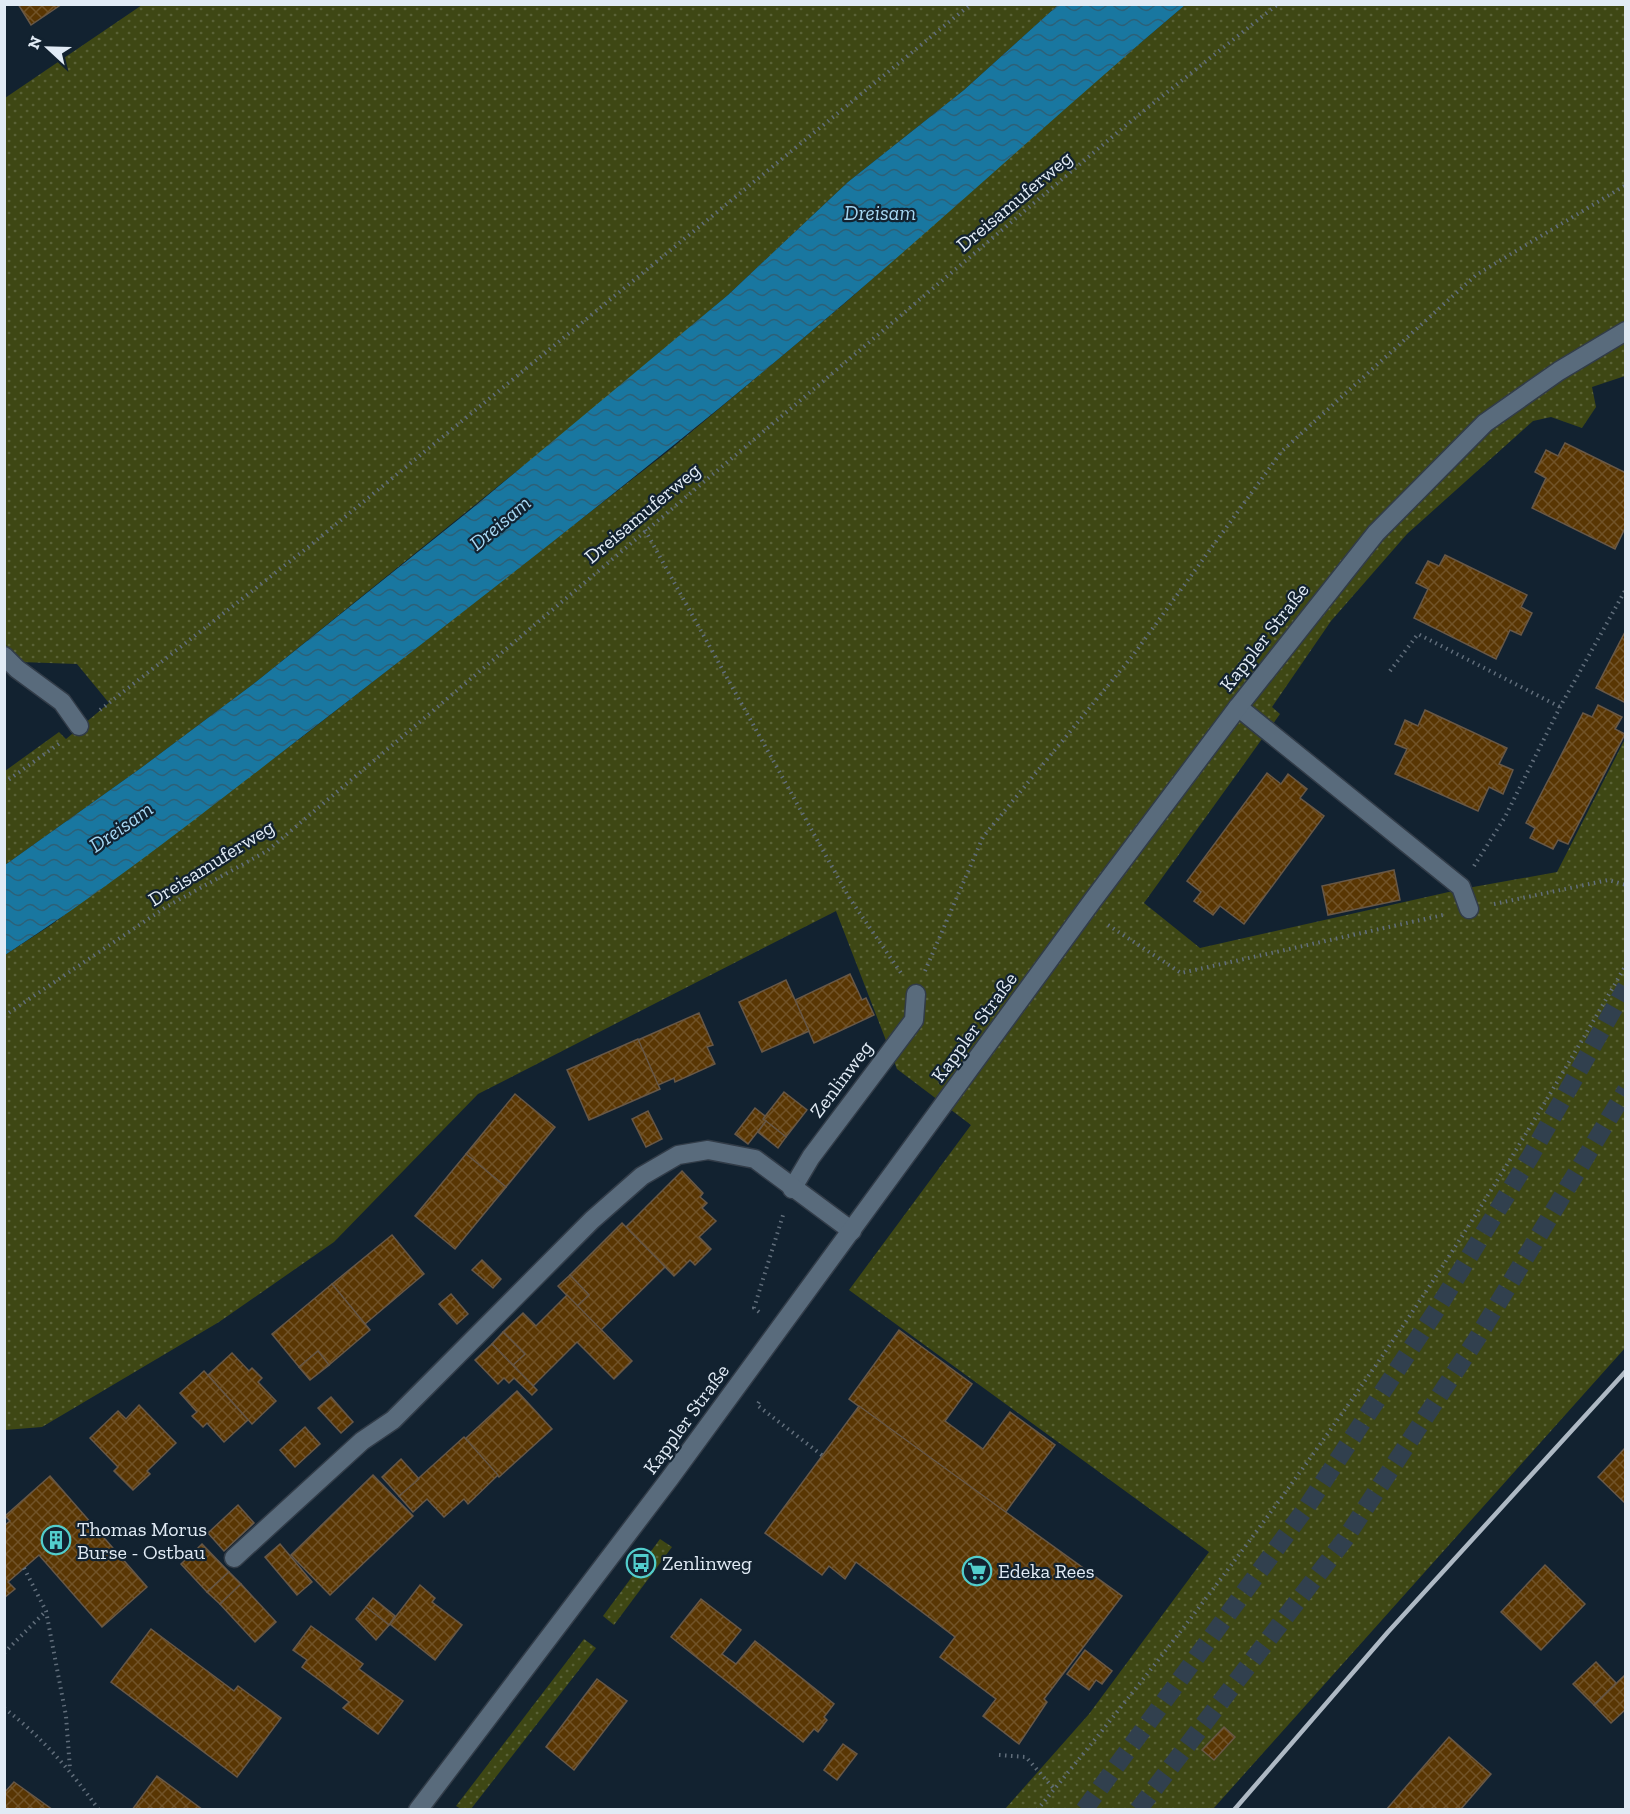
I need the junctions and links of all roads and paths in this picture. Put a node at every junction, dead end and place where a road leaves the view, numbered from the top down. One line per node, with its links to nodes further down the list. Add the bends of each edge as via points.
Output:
1 (971, 4): 11 (path, via 307,548)
2 (1278, 4): 5 (path, Dreisamuferweg, via 1122,129)
3 (1626, 185): 18 (path, via 1476,275 1282,451 1134,654 983,837)
4 (1626, 331): 9 (street, Kappler Straße, via 1559,371 1485,423 1428,478 1376,533)
5 (645, 530): 18 (path, via 850,899); 19 (path, Dreisamuferweg, via 267,850 166,907)
6 (1626, 589): 10 (path)
7 (4, 656): 11 (street, via 62,702)
8 (1390, 671): 10 (path, via 1418,634)
9 (1238, 707): 14 (street); 21 (street, Kappler Straße)
10 (1560, 707): 14 (path, via 1505,817)
11 (79, 726): 12 (path)
12 (4, 783)
13 (1626, 885): 15 (path, via 1608,880)
14 (1461, 887): 15 (street)
15 (1469, 909): 16 (path, via 1181,973)
16 (1106, 923)
17 (1626, 965): 32 (path, via 1551,1093 1376,1365 1201,1606)
18 (916, 994): 20 (street, Zenlinweg, via 914,1020 811,1157)
19 (4, 1016)
20 (792, 1189): 21 (street); 22 (path); 25 (street, via 755,1159 708,1150 678,1155 642,1176 592,1220 393,1420 362,1441)
21 (852, 1231): 34 (street, Kappler Straße)
22 (754, 1308)
23 (764, 1396): 24 (path, via 758,1405)
24 (823, 1456)
25 (234, 1558)
26 (24, 1568): 27 (path)
27 (46, 1611): 28 (path); 31 (path, via 66,1716)
28 (4, 1653)
29 (4, 1708): 31 (path, via 28,1726)
30 (999, 1755): 32 (path, via 1026,1757)
31 (70, 1769): 33 (path)
32 (1054, 1788): 35 (path)
33 (99, 1809)
34 (418, 1809)
35 (1037, 1809)

